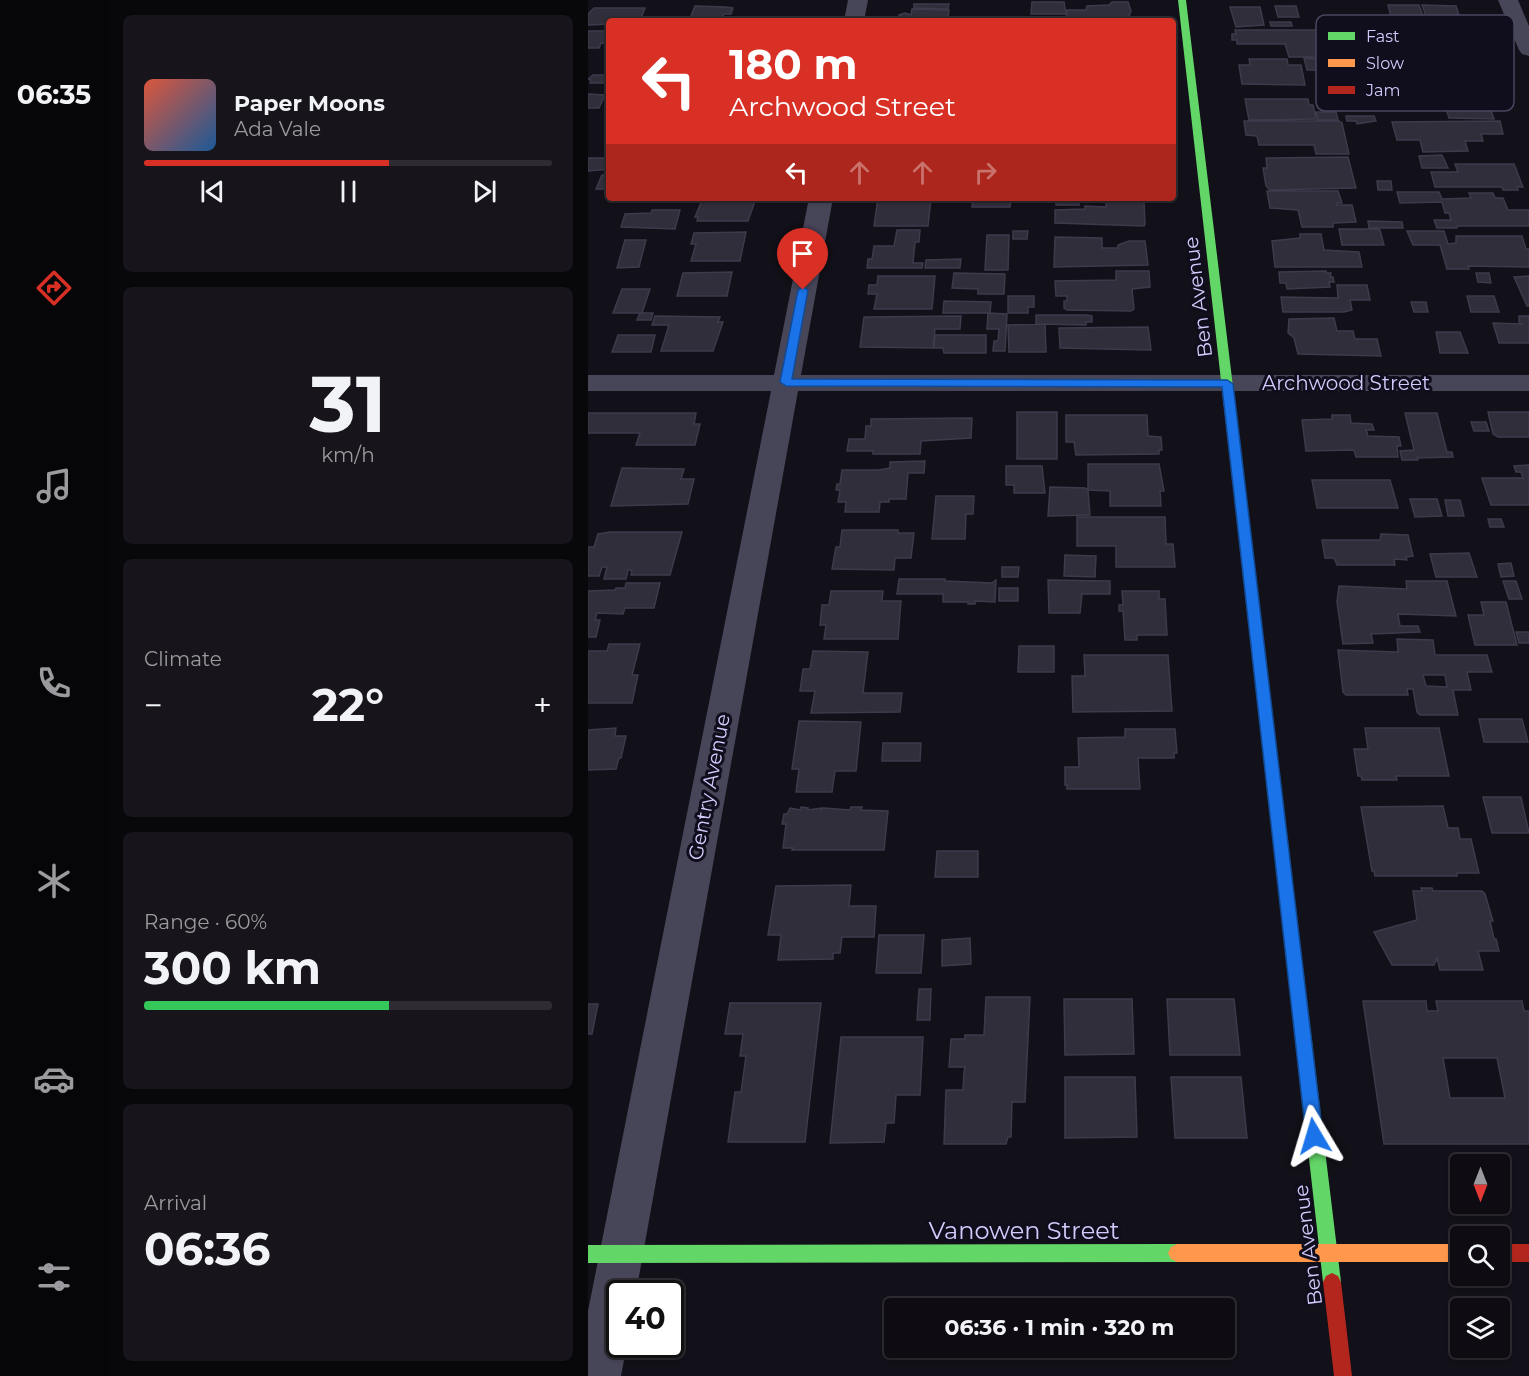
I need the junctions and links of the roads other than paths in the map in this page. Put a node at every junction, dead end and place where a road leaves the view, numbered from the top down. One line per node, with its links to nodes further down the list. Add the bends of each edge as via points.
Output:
1 (858, 0): 4 (street)
2 (1182, 0): 10 (street, Ben Avenue)
3 (1508, 0): 5 (street)
4 (855, 18)
5 (1529, 50)
6 (820, 201): 7 (street, Gentry Avenue)
7 (786, 382): 8 (street, Archwood Street); 10 (street, Archwood Street); 11 (street, Gentry Avenue)
8 (588, 383)
9 (1529, 383): 10 (street, Archwood Street)
10 (1227, 384): 12 (street, Ben Avenue)
11 (604, 1253): 12 (street, Vanowen Street); 16 (street, Gentry Avenue)
12 (1328, 1253): 13 (street, Vanowen Street); 17 (street, Ben Avenue)
13 (1450, 1253)
14 (1510, 1253): 15 (street)
15 (1529, 1253)
16 (597, 1376)
17 (1343, 1376)

